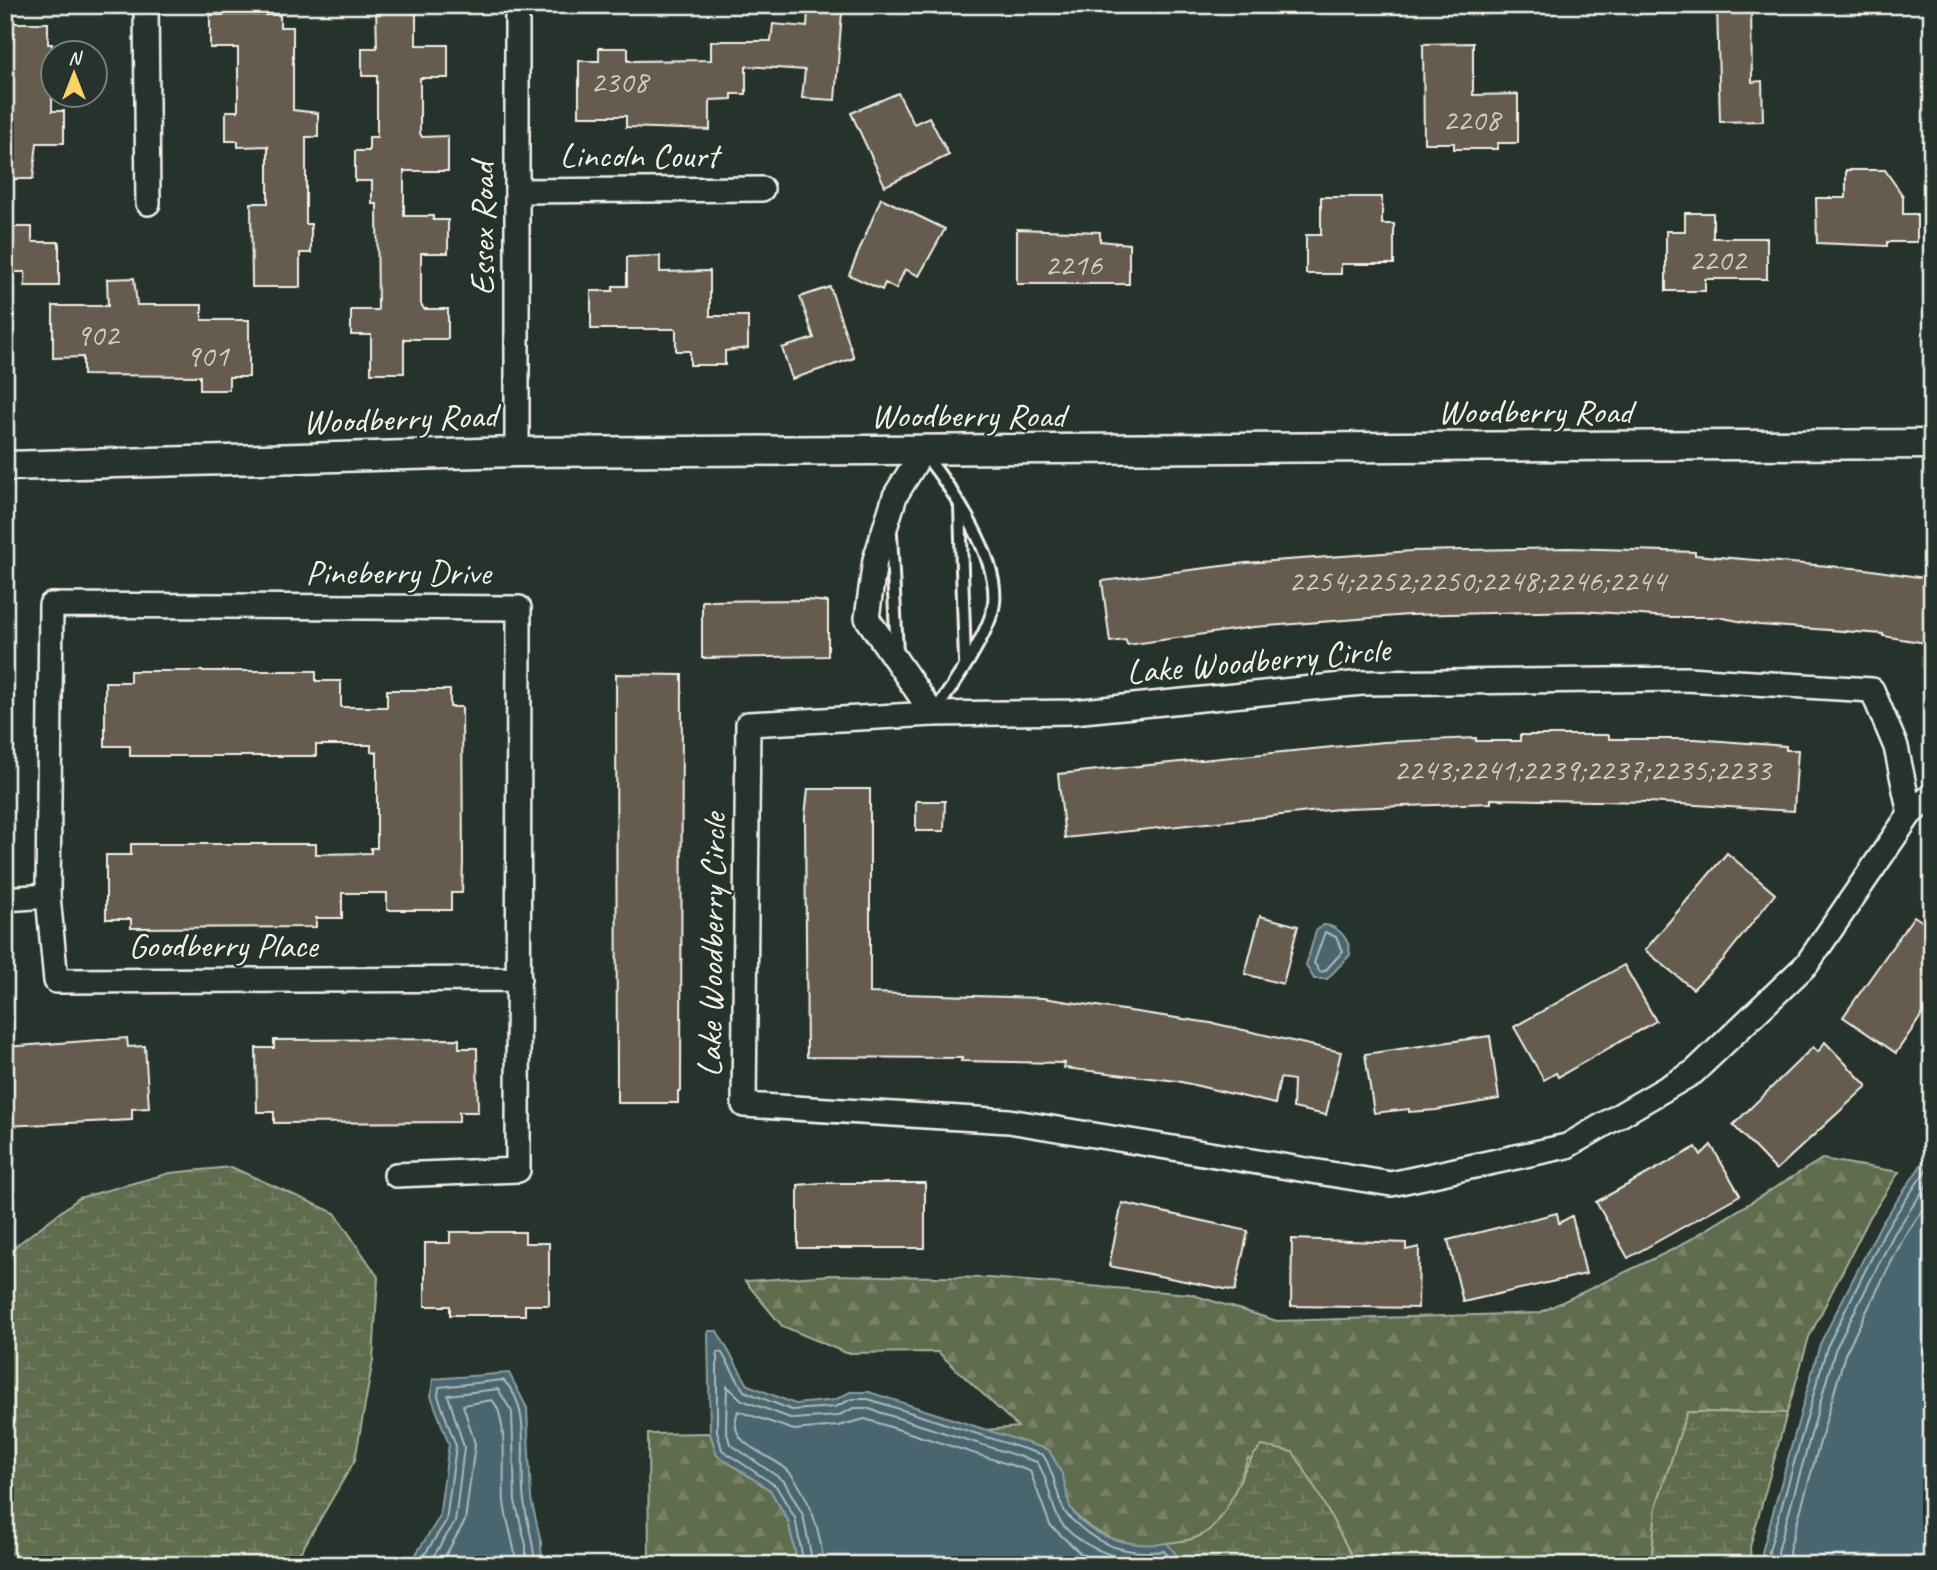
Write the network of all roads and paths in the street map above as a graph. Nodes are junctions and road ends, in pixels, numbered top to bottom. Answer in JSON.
{"nodes":[{"id":1,"x":146,"y":5,"type":"edge"},
{"id":2,"x":517,"y":5,"type":"edge"},
{"id":3,"x":762,"y":189,"type":"dead end"},
{"id":4,"x":517,"y":191,"type":"junction"},
{"id":5,"x":148,"y":203,"type":"dead end"},
{"id":6,"x":1932,"y":444,"type":"edge"},
{"id":7,"x":517,"y":452,"type":"junction"},
{"id":8,"x":922,"y":452,"type":"junction"},
{"id":9,"x":5,"y":466,"type":"edge"},
{"id":10,"x":959,"y":505,"type":"junction"},
{"id":11,"x":965,"y":665,"type":"junction"},
{"id":12,"x":933,"y":714,"type":"junction"},
{"id":13,"x":1932,"y":795,"type":"edge"},
{"id":14,"x":1910,"y":814,"type":"junction"},
{"id":15,"x":48,"y":896,"type":"junction"},
{"id":16,"x":5,"y":899,"type":"edge"},
{"id":17,"x":519,"y":978,"type":"junction"},
{"id":18,"x":396,"y":1175,"type":"dead end"}],
"edges":[{"from":1,"to":5,"type":"street"},
{"from":2,"to":4,"type":"street","name":"Essex Road"},
{"from":3,"to":4,"type":"street","name":"Lincoln Court"},
{"from":4,"to":7,"type":"street","name":"Essex Road"},
{"from":6,"to":8,"type":"street","name":"Woodberry Road"},
{"from":7,"to":8,"type":"street","name":"Woodberry Road"},
{"from":7,"to":9,"type":"street","name":"Woodberry Road"},
{"from":8,"to":10,"type":"lane"},
{"from":8,"to":12,"type":"street"},
{"from":10,"to":11,"type":"lane"},
{"from":10,"to":11,"type":"lane"},
{"from":11,"to":12,"type":"lane"},
{"from":12,"to":14,"type":"street","name":"Lake Woodberry Circle"},
{"from":12,"to":14,"type":"street","name":"Lake Woodberry Circle"},
{"from":13,"to":14,"type":"street","name":"Lake Woodberry Circle"},
{"from":15,"to":16,"type":"street"},
{"from":15,"to":17,"type":"street","name":"Goodberry Place"},
{"from":15,"to":17,"type":"street","name":"Pineberry Drive"},
{"from":17,"to":18,"type":"street","name":"Pineberry Drive"}]}
